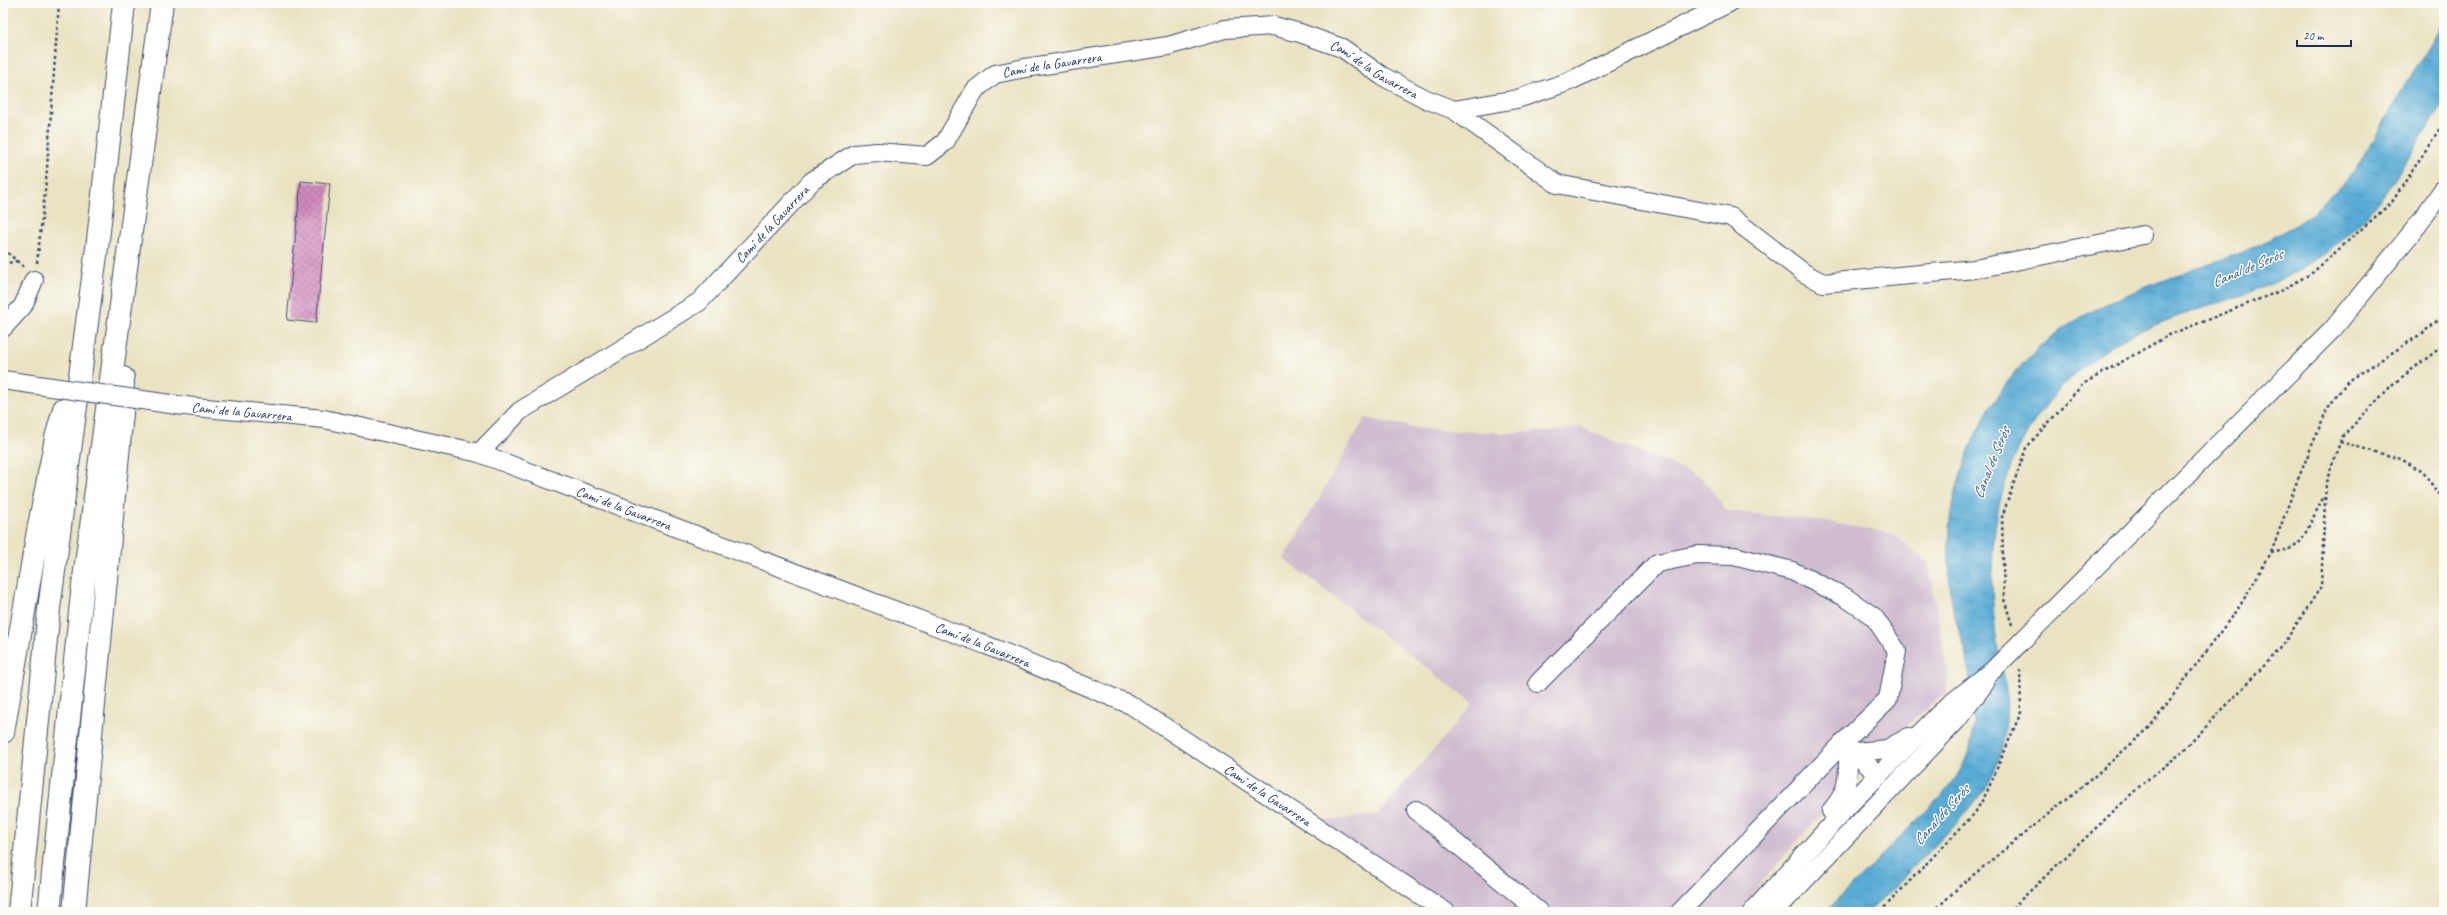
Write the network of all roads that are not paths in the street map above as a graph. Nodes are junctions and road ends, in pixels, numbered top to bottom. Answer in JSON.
{"nodes":[{"id":1,"x":124,"y":3,"type":"edge"},
{"id":2,"x":162,"y":3,"type":"edge"},
{"id":3,"x":1729,"y":3,"type":"edge"},
{"id":4,"x":1454,"y":110,"type":"junction"},
{"id":5,"x":2444,"y":188,"type":"edge"},
{"id":6,"x":2143,"y":235,"type":"dead end"},
{"id":7,"x":129,"y":241,"type":"junction"},
{"id":8,"x":34,"y":280,"type":"road end"},
{"id":9,"x":3,"y":328,"type":"edge"},
{"id":10,"x":84,"y":345,"type":"junction"},
{"id":11,"x":3,"y":380,"type":"edge"},
{"id":12,"x":479,"y":453,"type":"junction"},
{"id":13,"x":1538,"y":683,"type":"dead end"},
{"id":14,"x":1950,"y":715,"type":"junction"},
{"id":15,"x":1924,"y":729,"type":"junction"},
{"id":16,"x":3,"y":732,"type":"edge"},
{"id":17,"x":1846,"y":751,"type":"junction"},
{"id":18,"x":1879,"y":776,"type":"junction"},
{"id":19,"x":1416,"y":810,"type":"dead end"},
{"id":20,"x":1800,"y":873,"type":"junction"},
{"id":21,"x":19,"y":912,"type":"edge"},
{"id":22,"x":49,"y":912,"type":"edge"},
{"id":23,"x":74,"y":912,"type":"edge"},
{"id":24,"x":1446,"y":912,"type":"edge"},
{"id":25,"x":1539,"y":912,"type":"edge"},
{"id":26,"x":1680,"y":912,"type":"edge"},
{"id":27,"x":1752,"y":912,"type":"edge"},
{"id":28,"x":1774,"y":912,"type":"edge"}],
"edges":[{"from":1,"to":10,"type":"highway"},
{"from":2,"to":7,"type":"highway"},
{"from":3,"to":4,"type":"street"},
{"from":4,"to":6,"type":"street","name":"Camí de la Gavarrera"},
{"from":4,"to":12,"type":"street","name":"Camí de la Gavarrera"},
{"from":5,"to":14,"type":"street"},
{"from":7,"to":22,"type":"highway"},
{"from":7,"to":23,"type":"highway"},
{"from":8,"to":9,"type":"street"},
{"from":10,"to":16,"type":"highway"},
{"from":10,"to":21,"type":"highway"},
{"from":11,"to":12,"type":"street","name":"Camí de la Gavarrera","bridge":true},
{"from":12,"to":24,"type":"street","name":"Camí de la Gavarrera"},
{"from":13,"to":17,"type":"street"},
{"from":14,"to":15,"type":"street"},
{"from":14,"to":18,"type":"street"},
{"from":14,"to":20,"type":"street"},
{"from":15,"to":17,"type":"street"},
{"from":15,"to":18,"type":"street"},
{"from":17,"to":18,"type":"street"},
{"from":17,"to":20,"type":"street"},
{"from":17,"to":26,"type":"street"},
{"from":18,"to":20,"type":"street"},
{"from":19,"to":25,"type":"street"},
{"from":20,"to":27,"type":"street"},
{"from":20,"to":28,"type":"street"}]}
